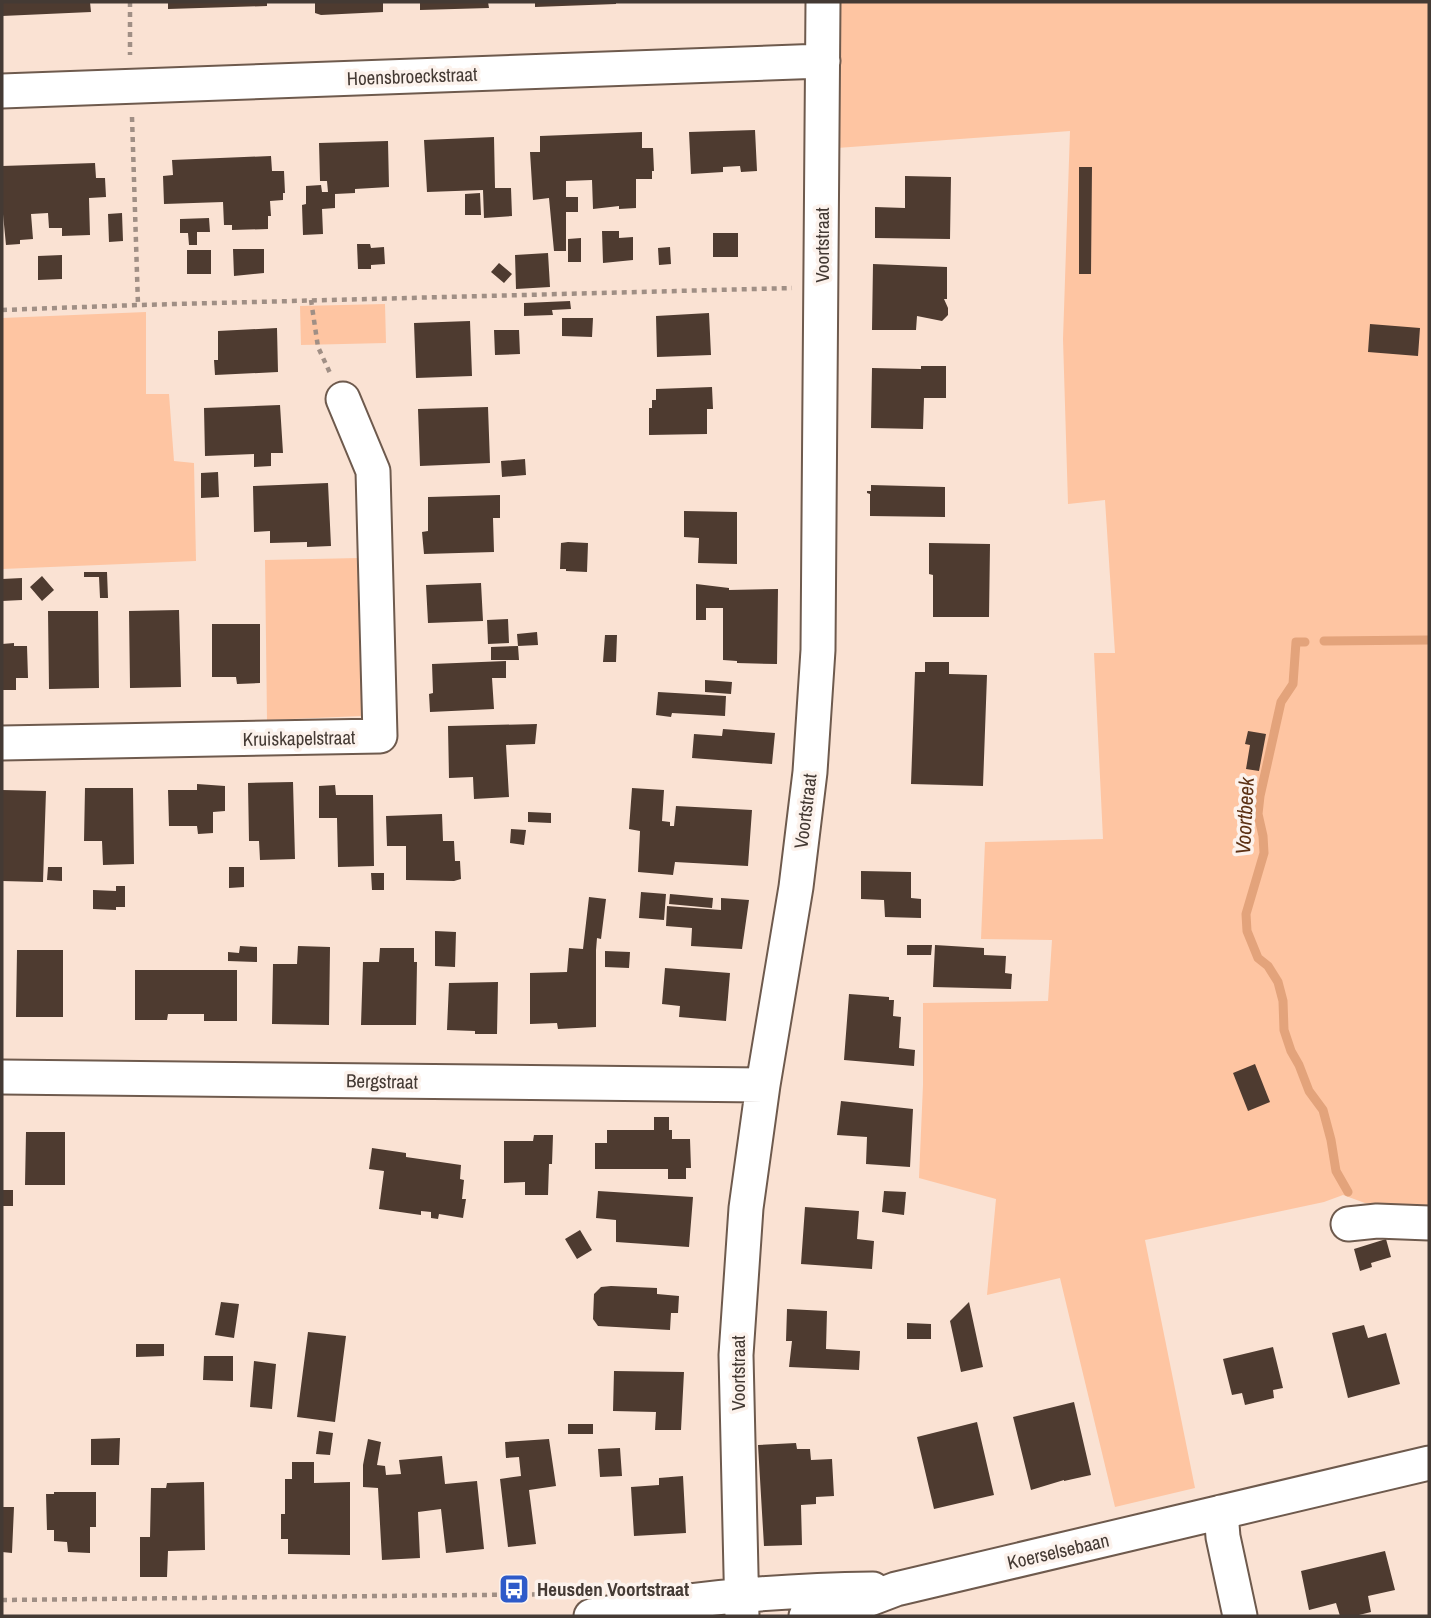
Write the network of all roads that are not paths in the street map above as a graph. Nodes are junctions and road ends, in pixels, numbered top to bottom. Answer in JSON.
{"nodes":[{"id":1,"x":823,"y":2,"type":"edge"},
{"id":2,"x":823,"y":61,"type":"junction"},
{"id":3,"x":2,"y":91,"type":"edge"},
{"id":4,"x":343,"y":399,"type":"road end"},
{"id":5,"x":2,"y":743,"type":"edge"},
{"id":6,"x":2,"y":1077,"type":"edge"},
{"id":7,"x":763,"y":1085,"type":"junction"},
{"id":8,"x":1429,"y":1223,"type":"edge"},
{"id":9,"x":1348,"y":1224,"type":"dead end"},
{"id":10,"x":1429,"y":1463,"type":"edge"},
{"id":11,"x":1220,"y":1512,"type":"junction"},
{"id":12,"x":897,"y":1589,"type":"junction"},
{"id":13,"x":742,"y":1607,"type":"edge"},
{"id":14,"x":584,"y":1611,"type":"edge"},
{"id":15,"x":806,"y":1616,"type":"edge"},
{"id":16,"x":1240,"y":1616,"type":"edge"}],
"edges":[{"from":1,"to":2,"type":"street","name":"Voortstraat"},
{"from":2,"to":3,"type":"street","name":"Hoensbroeckstraat"},
{"from":2,"to":7,"type":"street","name":"Voortstraat"},
{"from":4,"to":5,"type":"street","name":"Kruiskapelstraat"},
{"from":6,"to":7,"type":"street","name":"Bergstraat"},
{"from":7,"to":13,"type":"street","name":"Voortstraat"},
{"from":8,"to":9,"type":"street"},
{"from":10,"to":11,"type":"street","name":"Koerselsebaan"},
{"from":11,"to":12,"type":"street","name":"Koerselsebaan"},
{"from":11,"to":16,"type":"street"},
{"from":12,"to":13,"type":"street","name":"Koerselsebaan"},
{"from":12,"to":15,"type":"street","name":"Koerselsebaan"},
{"from":13,"to":14,"type":"street","name":"Koerselsebaan"}]}
